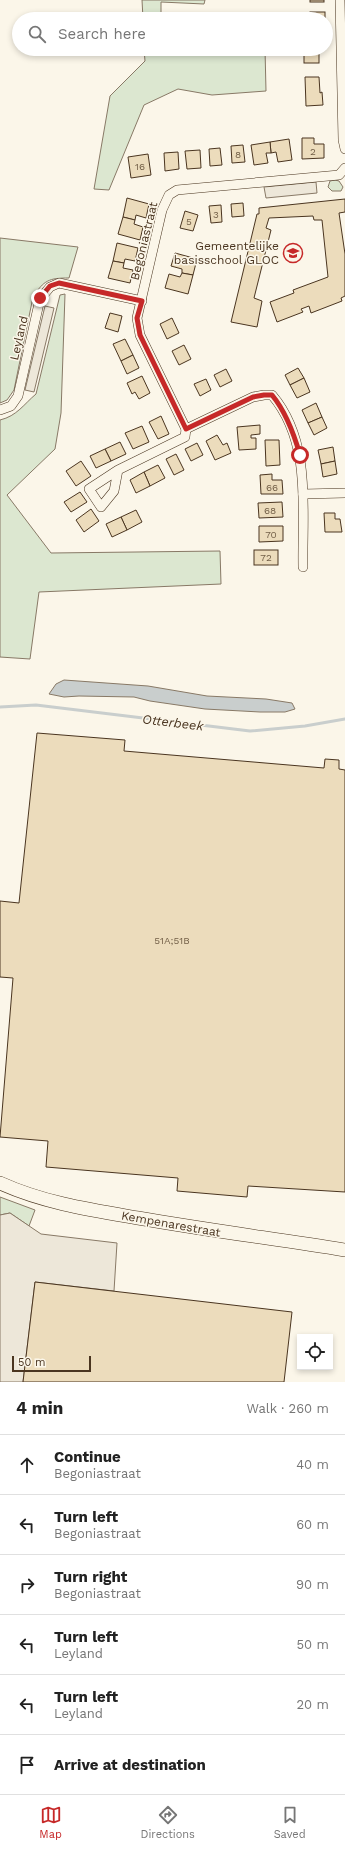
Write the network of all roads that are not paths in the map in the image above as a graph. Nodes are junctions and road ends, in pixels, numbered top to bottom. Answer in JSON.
{"nodes":[{"id":1,"x":340,"y":0,"type":"edge"},
{"id":2,"x":345,"y":149,"type":"edge"},
{"id":3,"x":342,"y":171,"type":"edge"},
{"id":4,"x":142,"y":301,"type":"junction"},
{"id":5,"x":0,"y":410,"type":"edge"},
{"id":6,"x":186,"y":429,"type":"junction"},
{"id":7,"x":118,"y":470,"type":"dead end"},
{"id":8,"x":345,"y":493,"type":"edge"},
{"id":9,"x":303,"y":494,"type":"junction"},
{"id":10,"x":303,"y":568,"type":"dead end"},
{"id":11,"x":0,"y":1183,"type":"edge"},
{"id":12,"x":345,"y":1250,"type":"edge"}],
"edges":[{"from":1,"to":2,"type":"street"},
{"from":3,"to":4,"type":"street","name":"Begoniastraat"},
{"from":4,"to":5,"type":"street","name":"Leyland"},
{"from":4,"to":6,"type":"street","name":"Begoniastraat"},
{"from":6,"to":7,"type":"street"},
{"from":6,"to":9,"type":"street"},
{"from":8,"to":9,"type":"street"},
{"from":9,"to":10,"type":"street"},
{"from":11,"to":12,"type":"street","name":"Kempenarestraat"}]}
